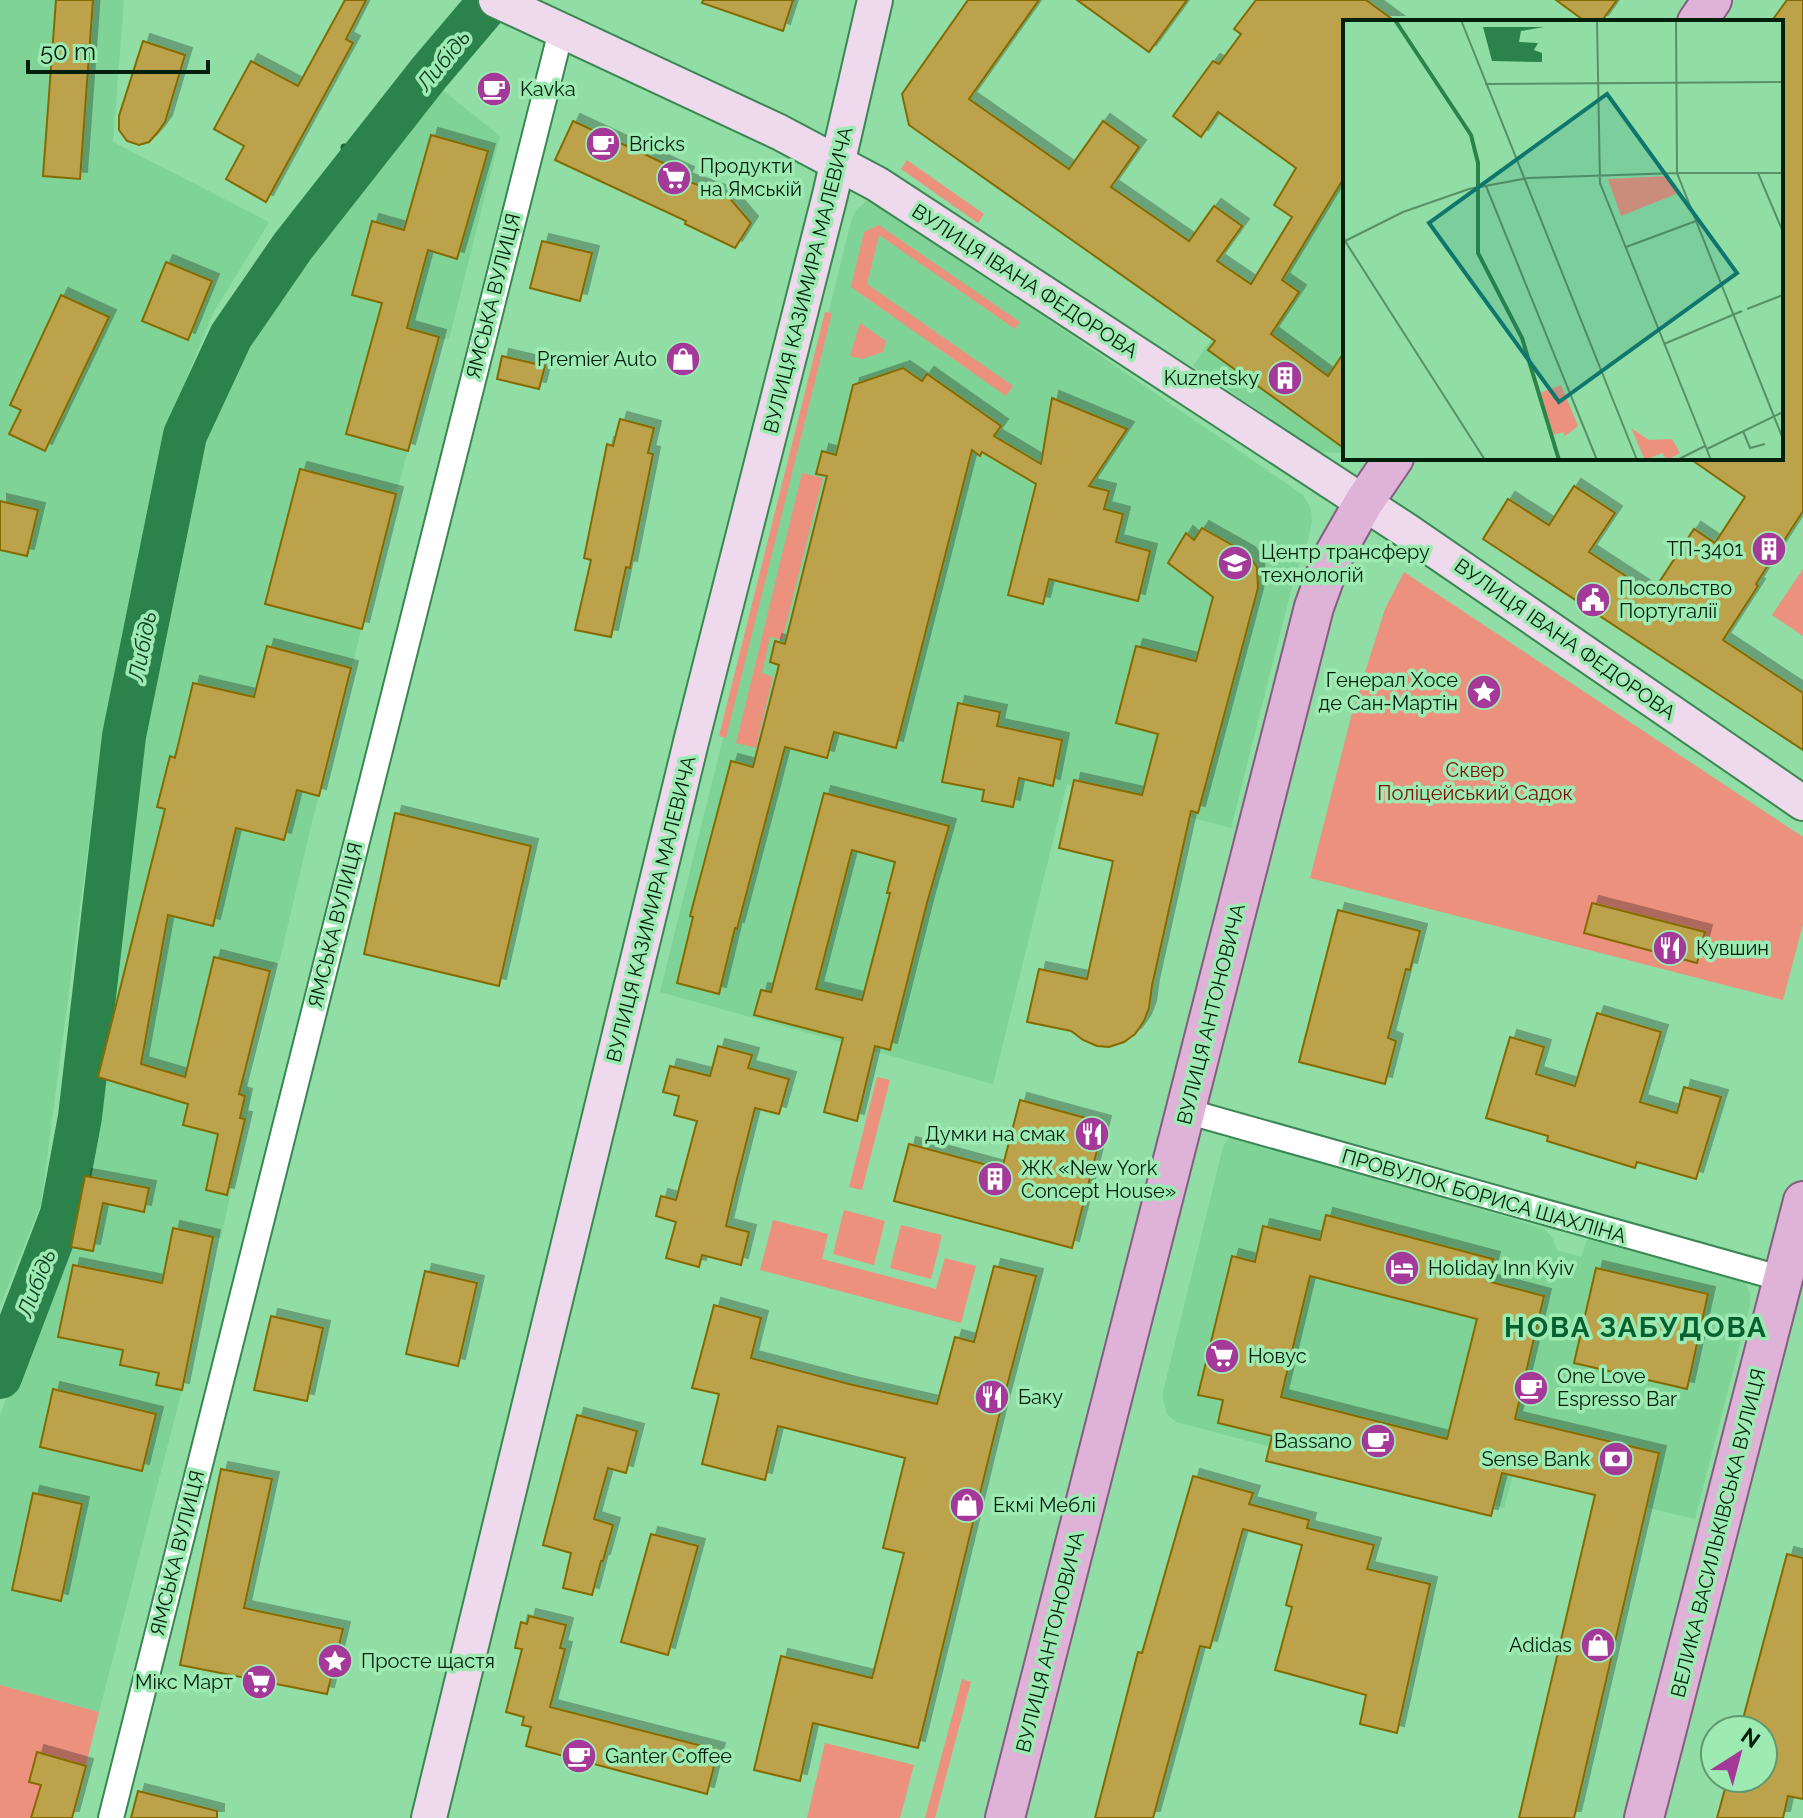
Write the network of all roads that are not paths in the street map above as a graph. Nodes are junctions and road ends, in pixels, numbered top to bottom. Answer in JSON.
{"nodes":[{"id":1,"x":496,"y":0,"type":"edge"},
{"id":2,"x":875,"y":0,"type":"edge"},
{"id":3,"x":1712,"y":0,"type":"edge"},
{"id":4,"x":1698,"y":20,"type":"edge"},
{"id":5,"x":547,"y":25,"type":"junction"},
{"id":6,"x":838,"y":161,"type":"junction"},
{"id":7,"x":1393,"y":460,"type":"edge"},
{"id":8,"x":1364,"y":502,"type":"junction"},
{"id":9,"x":1803,"y":803,"type":"edge"},
{"id":10,"x":1186,"y":1111,"type":"junction"},
{"id":11,"x":1803,"y":1201,"type":"edge"},
{"id":12,"x":1783,"y":1279,"type":"junction"},
{"id":13,"x":111,"y":1818,"type":"edge"},
{"id":14,"x":429,"y":1818,"type":"edge"},
{"id":15,"x":1005,"y":1818,"type":"edge"},
{"id":16,"x":1644,"y":1818,"type":"edge"}],
"edges":[{"from":1,"to":5,"type":"main road","name":"ВУЛИЦЯ ІВАНА ФЕДОРОВА"},
{"from":2,"to":6,"type":"main road","name":"ВУЛИЦЯ КАЗИМИРА МАЛЕВИЧА"},
{"from":3,"to":4,"type":"main road"},
{"from":5,"to":6,"type":"main road","name":"ВУЛИЦЯ ІВАНА ФЕДОРОВА"},
{"from":5,"to":13,"type":"street","name":"ЯМСЬКА ВУЛИЦЯ"},
{"from":6,"to":8,"type":"main road","name":"ВУЛИЦЯ ІВАНА ФЕДОРОВА"},
{"from":6,"to":14,"type":"main road","name":"ВУЛИЦЯ КАЗИМИРА МАЛЕВИЧА"},
{"from":7,"to":8,"type":"main road","name":"ВУЛИЦЯ АНТОНОВИЧА"},
{"from":8,"to":9,"type":"main road","name":"ВУЛИЦЯ ІВАНА ФЕДОРОВА"},
{"from":8,"to":10,"type":"main road","name":"ВУЛИЦЯ АНТОНОВИЧА"},
{"from":10,"to":12,"type":"street","name":"ПРОВУЛОК БОРИСА ШАХЛІНА"},
{"from":10,"to":15,"type":"main road","name":"ВУЛИЦЯ АНТОНОВИЧА"},
{"from":11,"to":12,"type":"main road","name":"ВЕЛИКА ВАСИЛЬКІВСЬКА ВУЛИЦЯ"},
{"from":12,"to":16,"type":"main road","name":"ВЕЛИКА ВАСИЛЬКІВСЬКА ВУЛИЦЯ"}]}
